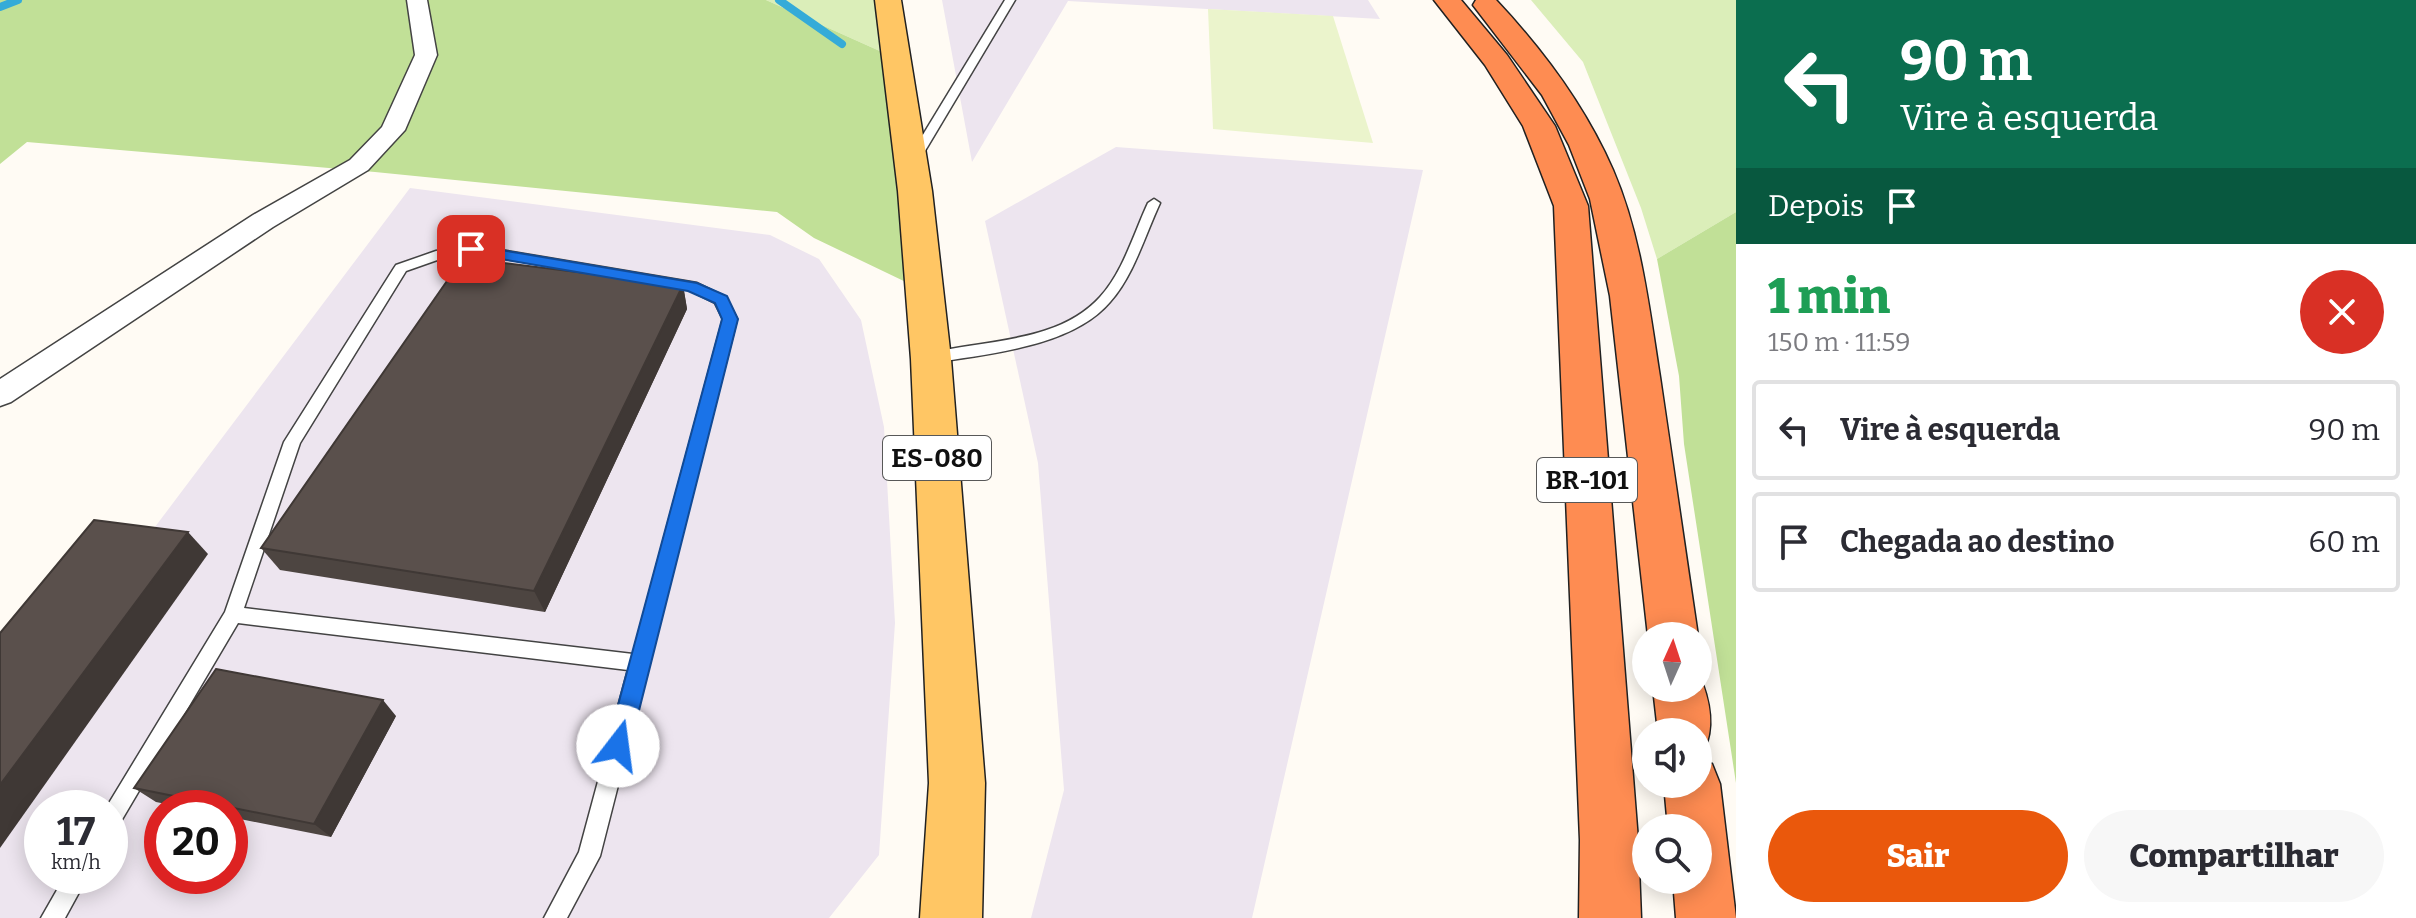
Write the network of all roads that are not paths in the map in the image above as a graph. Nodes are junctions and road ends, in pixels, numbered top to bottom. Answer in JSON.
{"nodes":[{"id":1,"x":417,"y":0,"type":"edge"},
{"id":2,"x":888,"y":0,"type":"edge"},
{"id":3,"x":1010,"y":0,"type":"edge"},
{"id":4,"x":1447,"y":0,"type":"edge"},
{"id":5,"x":1482,"y":0,"type":"edge"},
{"id":6,"x":912,"y":163,"type":"junction"},
{"id":7,"x":1154,"y":203,"type":"dead end"},
{"id":8,"x":931,"y":359,"type":"junction"},
{"id":9,"x":0,"y":394,"type":"edge"},
{"id":10,"x":233,"y":615,"type":"junction"},
{"id":11,"x":1671,"y":622,"type":"edge"},
{"id":12,"x":640,"y":663,"type":"junction"},
{"id":13,"x":128,"y":791,"type":"edge"},
{"id":14,"x":66,"y":894,"type":"edge"},
{"id":15,"x":1705,"y":894,"type":"edge"},
{"id":16,"x":52,"y":918,"type":"edge"},
{"id":17,"x":555,"y":918,"type":"edge"},
{"id":18,"x":951,"y":918,"type":"edge"},
{"id":19,"x":1610,"y":918,"type":"edge"},
{"id":20,"x":1707,"y":918,"type":"edge"}],
"edges":[{"from":1,"to":9,"type":"street"},
{"from":2,"to":6,"type":"main road","number":"ES-080"},
{"from":3,"to":6,"type":"lane"},
{"from":4,"to":19,"type":"highway","number":"BR-101"},
{"from":5,"to":11,"type":"highway","number":"BR-101"},
{"from":6,"to":8,"type":"main road","number":"ES-080"},
{"from":7,"to":8,"type":"lane"},
{"from":8,"to":18,"type":"main road","number":"ES-080"},
{"from":10,"to":12,"type":"lane"},
{"from":10,"to":12,"type":"lane"},
{"from":10,"to":13,"type":"lane"},
{"from":12,"to":17,"type":"lane"},
{"from":14,"to":16,"type":"lane"},
{"from":15,"to":20,"type":"highway"}]}
